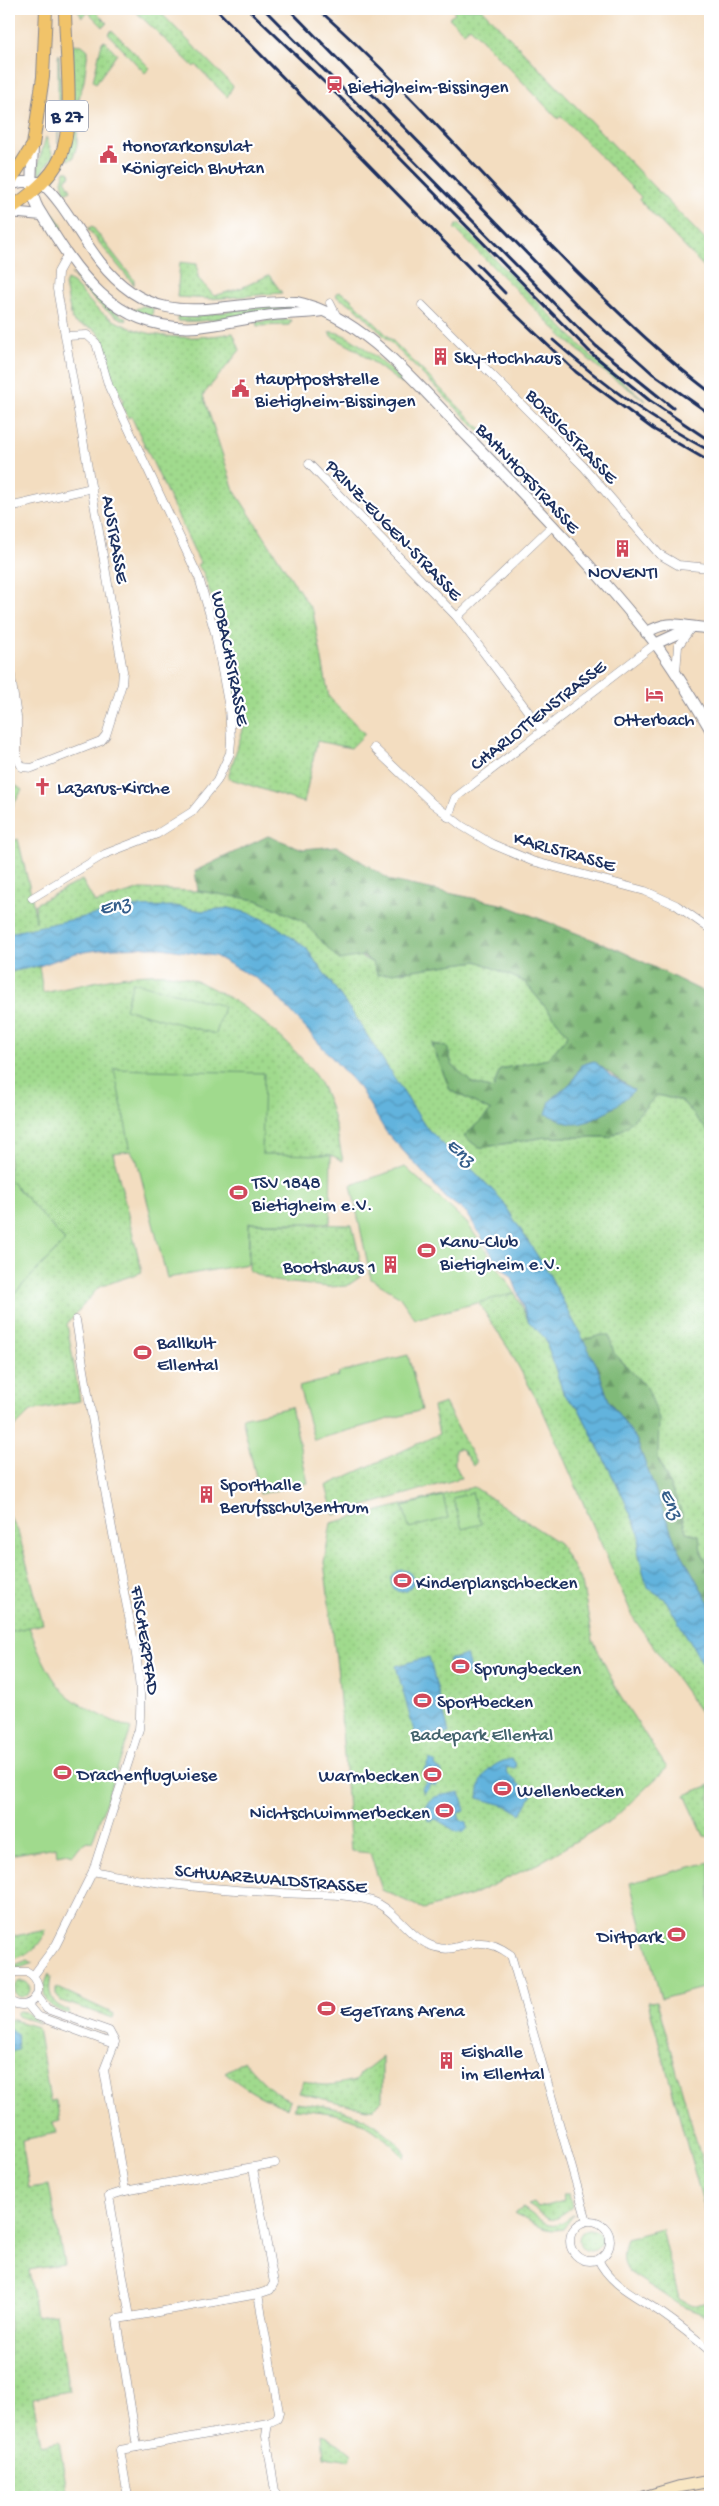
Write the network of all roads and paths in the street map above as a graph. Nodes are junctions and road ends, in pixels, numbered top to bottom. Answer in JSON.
{"nodes":[{"id":1,"x":46,"y":9,"type":"edge"},
{"id":2,"x":65,"y":9,"type":"edge"},
{"id":3,"x":33,"y":144,"type":"junction"},
{"id":4,"x":9,"y":184,"type":"edge"},
{"id":5,"x":34,"y":185,"type":"junction"},
{"id":6,"x":9,"y":211,"type":"edge"},
{"id":7,"x":42,"y":215,"type":"junction"},
{"id":8,"x":68,"y":254,"type":"junction"},
{"id":9,"x":330,"y":304,"type":"dead end"},
{"id":10,"x":422,"y":304,"type":"dead end"},
{"id":11,"x":322,"y":312,"type":"junction"},
{"id":12,"x":340,"y":320,"type":"junction"},
{"id":13,"x":66,"y":336,"type":"junction"},
{"id":14,"x":309,"y":464,"type":"dead end"},
{"id":15,"x":92,"y":488,"type":"junction"},
{"id":16,"x":9,"y":507,"type":"edge"},
{"id":17,"x":553,"y":525,"type":"junction"},
{"id":18,"x":710,"y":568,"type":"edge"},
{"id":19,"x":457,"y":617,"type":"junction"},
{"id":20,"x":692,"y":627,"type":"junction"},
{"id":21,"x":710,"y":628,"type":"edge"},
{"id":22,"x":646,"y":633,"type":"junction"},
{"id":23,"x":655,"y":644,"type":"junction"},
{"id":24,"x":9,"y":663,"type":"edge"},
{"id":25,"x":676,"y":674,"type":"junction"},
{"id":26,"x":710,"y":729,"type":"edge"},
{"id":27,"x":542,"y":730,"type":"junction"},
{"id":28,"x":374,"y":748,"type":"dead end"},
{"id":29,"x":448,"y":817,"type":"junction"},
{"id":30,"x":32,"y":898,"type":"dead end"},
{"id":31,"x":710,"y":929,"type":"edge"},
{"id":32,"x":76,"y":1320,"type":"dead end"},
{"id":33,"x":92,"y":1871,"type":"junction"},
{"id":34,"x":33,"y":1976,"type":"junction"},
{"id":35,"x":9,"y":1977,"type":"edge"},
{"id":36,"x":37,"y":1996,"type":"junction"},
{"id":37,"x":9,"y":2000,"type":"edge"},
{"id":38,"x":28,"y":2004,"type":"junction"},
{"id":39,"x":114,"y":2044,"type":"junction"},
{"id":40,"x":275,"y":2163,"type":"dead end"},
{"id":41,"x":253,"y":2168,"type":"junction"},
{"id":42,"x":125,"y":2191,"type":"junction"},
{"id":43,"x":586,"y":2221,"type":"junction"},
{"id":44,"x":598,"y":2259,"type":"junction"},
{"id":45,"x":258,"y":2294,"type":"junction"},
{"id":46,"x":130,"y":2317,"type":"junction"},
{"id":47,"x":710,"y":2351,"type":"edge"},
{"id":48,"x":268,"y":2423,"type":"junction"},
{"id":49,"x":137,"y":2447,"type":"junction"},
{"id":50,"x":710,"y":2481,"type":"edge"},
{"id":51,"x":128,"y":2497,"type":"edge"},
{"id":52,"x":276,"y":2497,"type":"edge"},
{"id":53,"x":644,"y":2497,"type":"edge"}],
"edges":[{"from":1,"to":3,"type":"main road","number":"B 27"},
{"from":2,"to":5,"type":"main road","number":"B 27"},
{"from":3,"to":4,"type":"main road","number":"B 27"},
{"from":3,"to":5,"type":"street"},
{"from":4,"to":5,"type":"street"},
{"from":5,"to":6,"type":"main road","number":"B 27"},
{"from":5,"to":7,"type":"street","name":"BAHNHOFSTRASSE"},
{"from":5,"to":11,"type":"street","name":"BAHNHOFSTRASSE"},
{"from":6,"to":7,"type":"street"},
{"from":7,"to":8,"type":"street","name":"BAHNHOFSTRASSE"},
{"from":8,"to":11,"type":"street","name":"BAHNHOFSTRASSE"},
{"from":8,"to":13,"type":"street","name":"AUSTRASSE"},
{"from":9,"to":12,"type":"street","name":"BAHNHOFSTRASSE"},
{"from":10,"to":18,"type":"street","name":"BORSIGSTRASSE"},
{"from":11,"to":12,"type":"street","name":"BAHNHOFSTRASSE"},
{"from":12,"to":17,"type":"street","name":"BAHNHOFSTRASSE"},
{"from":13,"to":15,"type":"street","name":"AUSTRASSE"},
{"from":13,"to":30,"type":"street","name":"WOBACHSTRASSE"},
{"from":14,"to":19,"type":"street","name":"PRINZ-EUGEN-STRASSE"},
{"from":15,"to":16,"type":"street"},
{"from":15,"to":24,"type":"street","name":"AUSTRASSE"},
{"from":17,"to":19,"type":"street","name":"PRINZ-EUGEN-STRASSE"},
{"from":17,"to":22,"type":"street","name":"BAHNHOFSTRASSE"},
{"from":19,"to":27,"type":"street","name":"PRINZ-EUGEN-STRASSE"},
{"from":20,"to":21,"type":"street"},
{"from":20,"to":22,"type":"street"},
{"from":20,"to":23,"type":"street"},
{"from":20,"to":25,"type":"street"},
{"from":22,"to":23,"type":"street","name":"BAHNHOFSTRASSE"},
{"from":23,"to":25,"type":"street","name":"BAHNHOFSTRASSE"},
{"from":23,"to":27,"type":"street","name":"CHARLOTTENSTRASSE"},
{"from":25,"to":26,"type":"street","name":"BAHNHOFSTRASSE"},
{"from":27,"to":29,"type":"street","name":"CHARLOTTENSTRASSE"},
{"from":28,"to":29,"type":"street","name":"KARLSTRASSE"},
{"from":29,"to":31,"type":"street","name":"KARLSTRASSE"},
{"from":32,"to":33,"type":"street","name":"FISCHERPFAD"},
{"from":33,"to":34,"type":"street","name":"FISCHERPFAD"},
{"from":33,"to":43,"type":"street","name":"SCHWARZWALDSTRASSE"},
{"from":34,"to":35,"type":"street"},
{"from":34,"to":36,"type":"street"},
{"from":36,"to":38,"type":"street"},
{"from":36,"to":39,"type":"street"},
{"from":37,"to":38,"type":"street"},
{"from":38,"to":39,"type":"street"},
{"from":39,"to":42,"type":"street"},
{"from":40,"to":41,"type":"street"},
{"from":41,"to":42,"type":"street"},
{"from":41,"to":45,"type":"street"},
{"from":42,"to":46,"type":"street"},
{"from":43,"to":44,"type":"street"},
{"from":43,"to":44,"type":"street"},
{"from":44,"to":47,"type":"street"},
{"from":45,"to":46,"type":"street"},
{"from":45,"to":48,"type":"street"},
{"from":46,"to":49,"type":"street"},
{"from":48,"to":49,"type":"street"},
{"from":48,"to":52,"type":"street"},
{"from":49,"to":51,"type":"street"},
{"from":50,"to":53,"type":"main road"}]}
